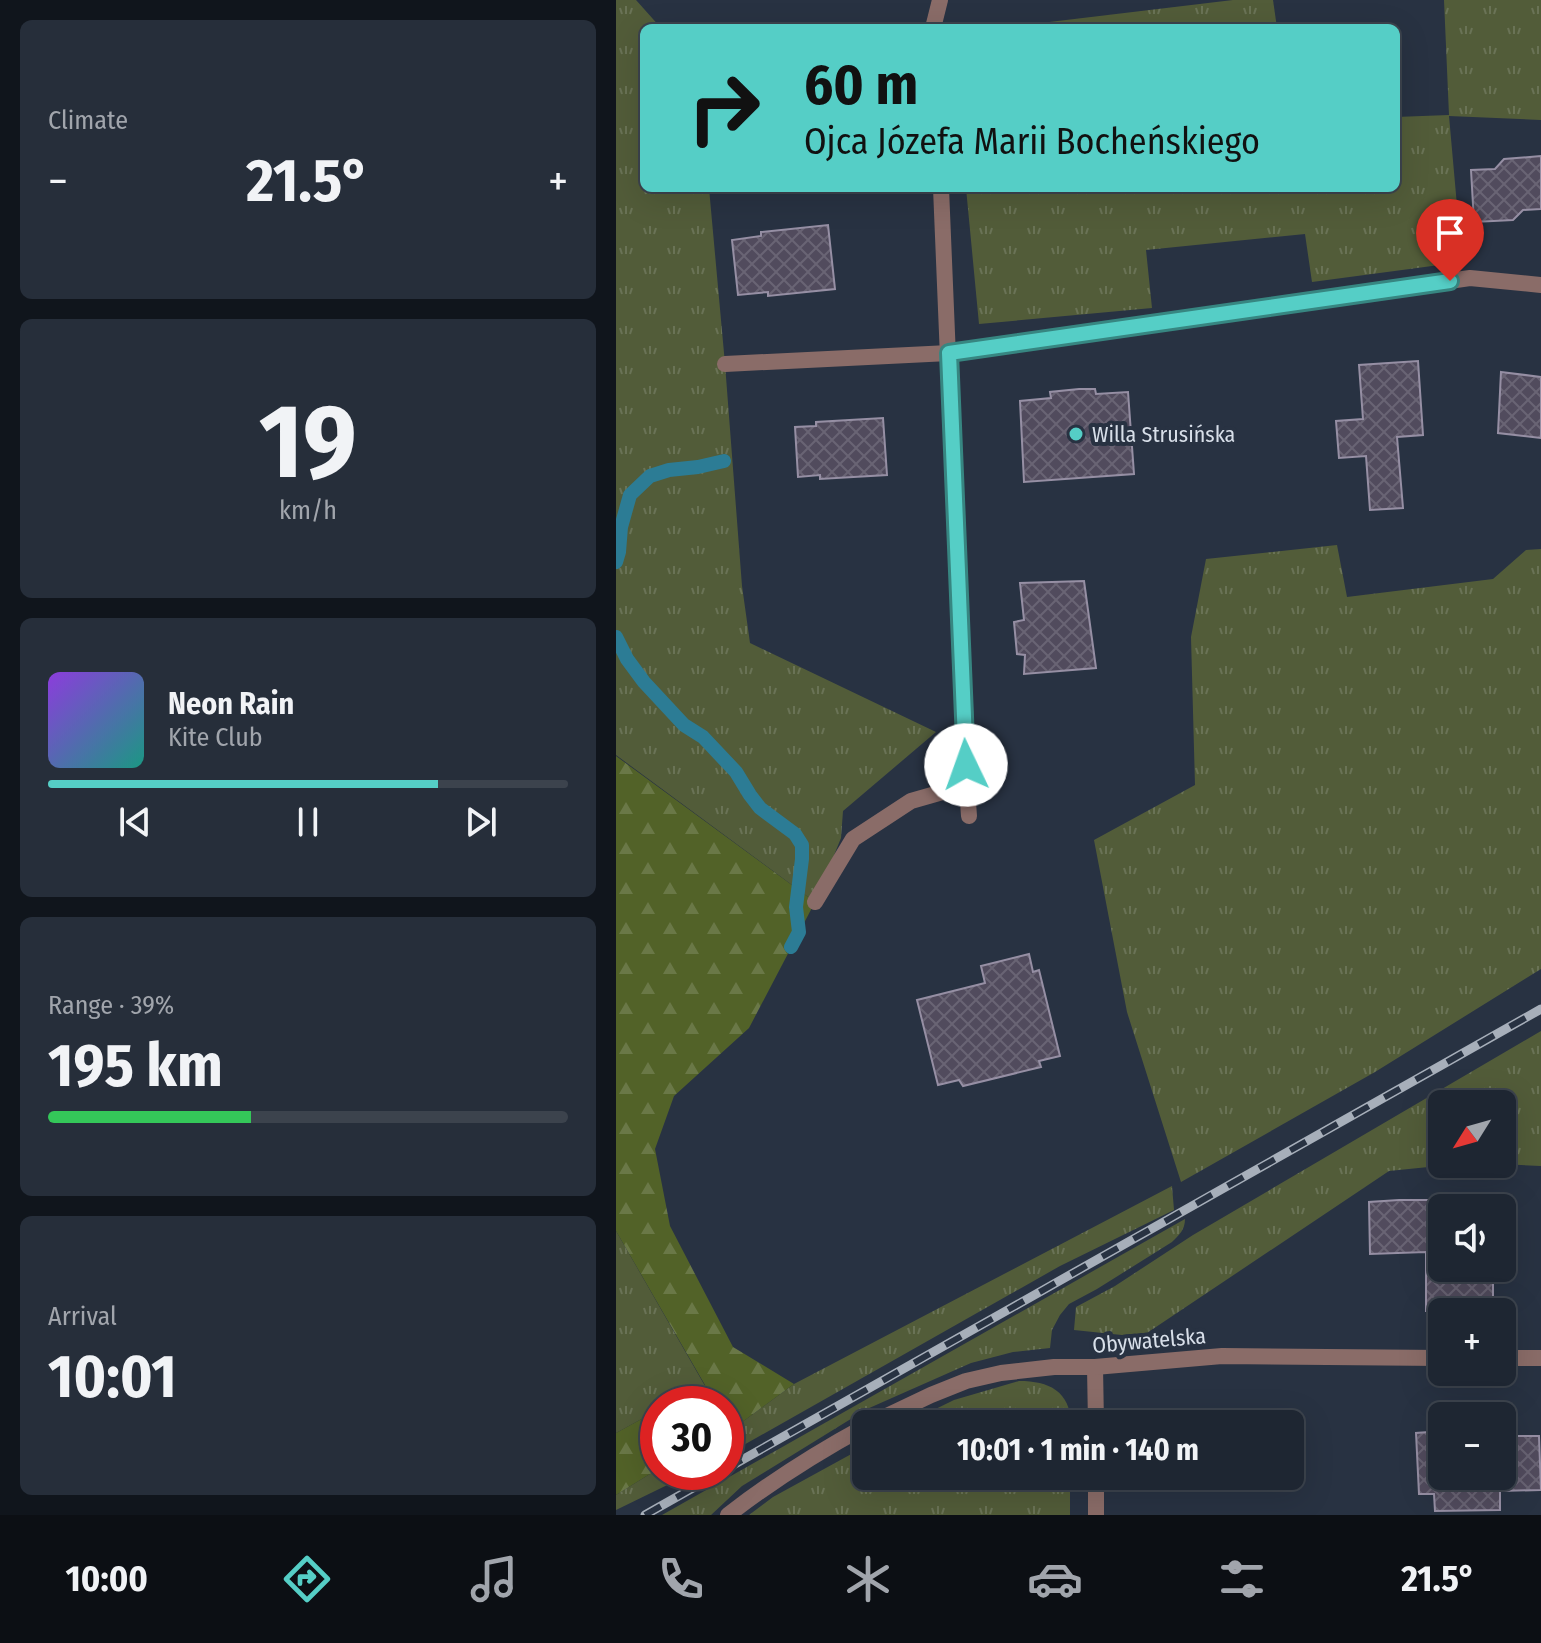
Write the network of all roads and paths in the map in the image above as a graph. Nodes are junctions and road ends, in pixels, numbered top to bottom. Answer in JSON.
{"nodes":[{"id":1,"x":940,"y":0,"type":"edge"},
{"id":2,"x":954,"y":0,"type":"edge"},
{"id":3,"x":934,"y":24,"type":"edge"},
{"id":4,"x":941,"y":192,"type":"edge"},
{"id":5,"x":1541,"y":285,"type":"edge"},
{"id":6,"x":949,"y":353,"type":"junction"},
{"id":7,"x":725,"y":364,"type":"dead end"},
{"id":8,"x":967,"y":785,"type":"junction"},
{"id":9,"x":969,"y":816,"type":"dead end"},
{"id":10,"x":815,"y":902,"type":"dead end"},
{"id":11,"x":1428,"y":1358,"type":"edge"},
{"id":12,"x":1516,"y":1358,"type":"edge"},
{"id":13,"x":1541,"y":1358,"type":"edge"},
{"id":14,"x":1095,"y":1367,"type":"junction"},
{"id":15,"x":900,"y":1410,"type":"edge"},
{"id":16,"x":1096,"y":1410,"type":"edge"},
{"id":17,"x":852,"y":1434,"type":"edge"},
{"id":18,"x":1096,"y":1490,"type":"edge"},
{"id":19,"x":728,"y":1515,"type":"edge"},
{"id":20,"x":1096,"y":1515,"type":"edge"}],
"edges":[{"from":1,"to":2,"type":"street"},
{"from":1,"to":3,"type":"street"},
{"from":4,"to":6,"type":"street"},
{"from":5,"to":6,"type":"street"},
{"from":6,"to":7,"type":"street"},
{"from":6,"to":8,"type":"street"},
{"from":8,"to":9,"type":"street"},
{"from":8,"to":10,"type":"street"},
{"from":11,"to":14,"type":"street","name":"Obywatelska"},
{"from":12,"to":13,"type":"street"},
{"from":14,"to":15,"type":"street","name":"Obywatelska"},
{"from":14,"to":16,"type":"street"},
{"from":17,"to":19,"type":"street","name":"Obywatelska"},
{"from":18,"to":20,"type":"street"}]}
